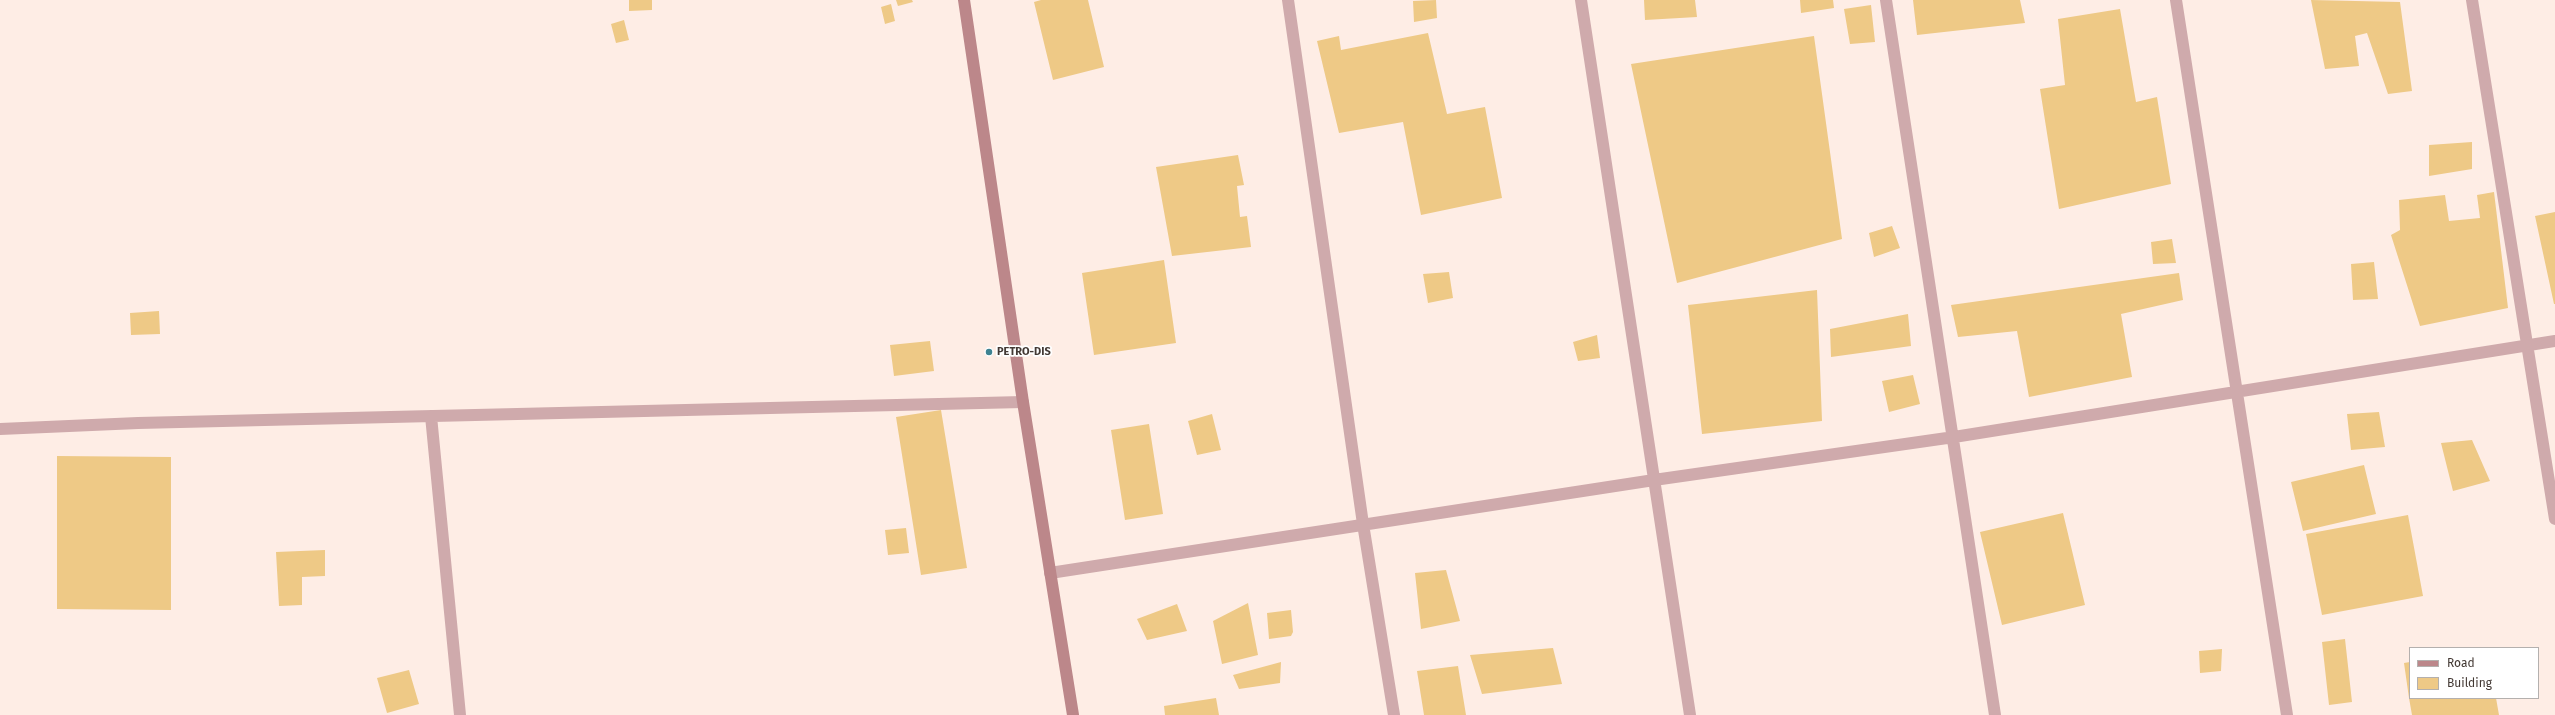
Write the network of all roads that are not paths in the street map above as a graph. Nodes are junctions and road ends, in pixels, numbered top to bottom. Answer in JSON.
{"nodes":[{"id":1,"x":964,"y":0,"type":"edge"},
{"id":2,"x":1288,"y":0,"type":"edge"},
{"id":3,"x":1581,"y":0,"type":"edge"},
{"id":4,"x":1886,"y":0,"type":"edge"},
{"id":5,"x":2176,"y":0,"type":"edge"},
{"id":6,"x":2472,"y":0,"type":"edge"},
{"id":7,"x":2555,"y":341,"type":"edge"},
{"id":8,"x":2528,"y":345,"type":"junction"},
{"id":9,"x":2237,"y":391,"type":"junction"},
{"id":10,"x":1023,"y":402,"type":"junction"},
{"id":11,"x":431,"y":416,"type":"junction"},
{"id":12,"x":0,"y":429,"type":"edge"},
{"id":13,"x":1954,"y":437,"type":"junction"},
{"id":14,"x":1654,"y":480,"type":"junction"},
{"id":15,"x":2555,"y":519,"type":"edge"},
{"id":16,"x":1363,"y":524,"type":"junction"},
{"id":17,"x":1050,"y":573,"type":"junction"},
{"id":18,"x":460,"y":715,"type":"edge"},
{"id":19,"x":1072,"y":715,"type":"edge"},
{"id":20,"x":1394,"y":715,"type":"edge"},
{"id":21,"x":1690,"y":715,"type":"edge"},
{"id":22,"x":1995,"y":715,"type":"edge"},
{"id":23,"x":2287,"y":715,"type":"edge"}],
"edges":[{"from":1,"to":10,"type":"street"},
{"from":2,"to":16,"type":"street"},
{"from":3,"to":14,"type":"street"},
{"from":4,"to":13,"type":"street"},
{"from":5,"to":9,"type":"street"},
{"from":6,"to":8,"type":"street"},
{"from":7,"to":8,"type":"street"},
{"from":8,"to":9,"type":"street"},
{"from":8,"to":15,"type":"street"},
{"from":9,"to":13,"type":"street"},
{"from":9,"to":23,"type":"street"},
{"from":10,"to":11,"type":"street"},
{"from":10,"to":17,"type":"street"},
{"from":11,"to":12,"type":"street"},
{"from":11,"to":18,"type":"street"},
{"from":13,"to":14,"type":"street"},
{"from":13,"to":22,"type":"street"},
{"from":14,"to":16,"type":"street"},
{"from":14,"to":21,"type":"street"},
{"from":16,"to":17,"type":"street"},
{"from":16,"to":20,"type":"street"},
{"from":17,"to":19,"type":"street"}]}
